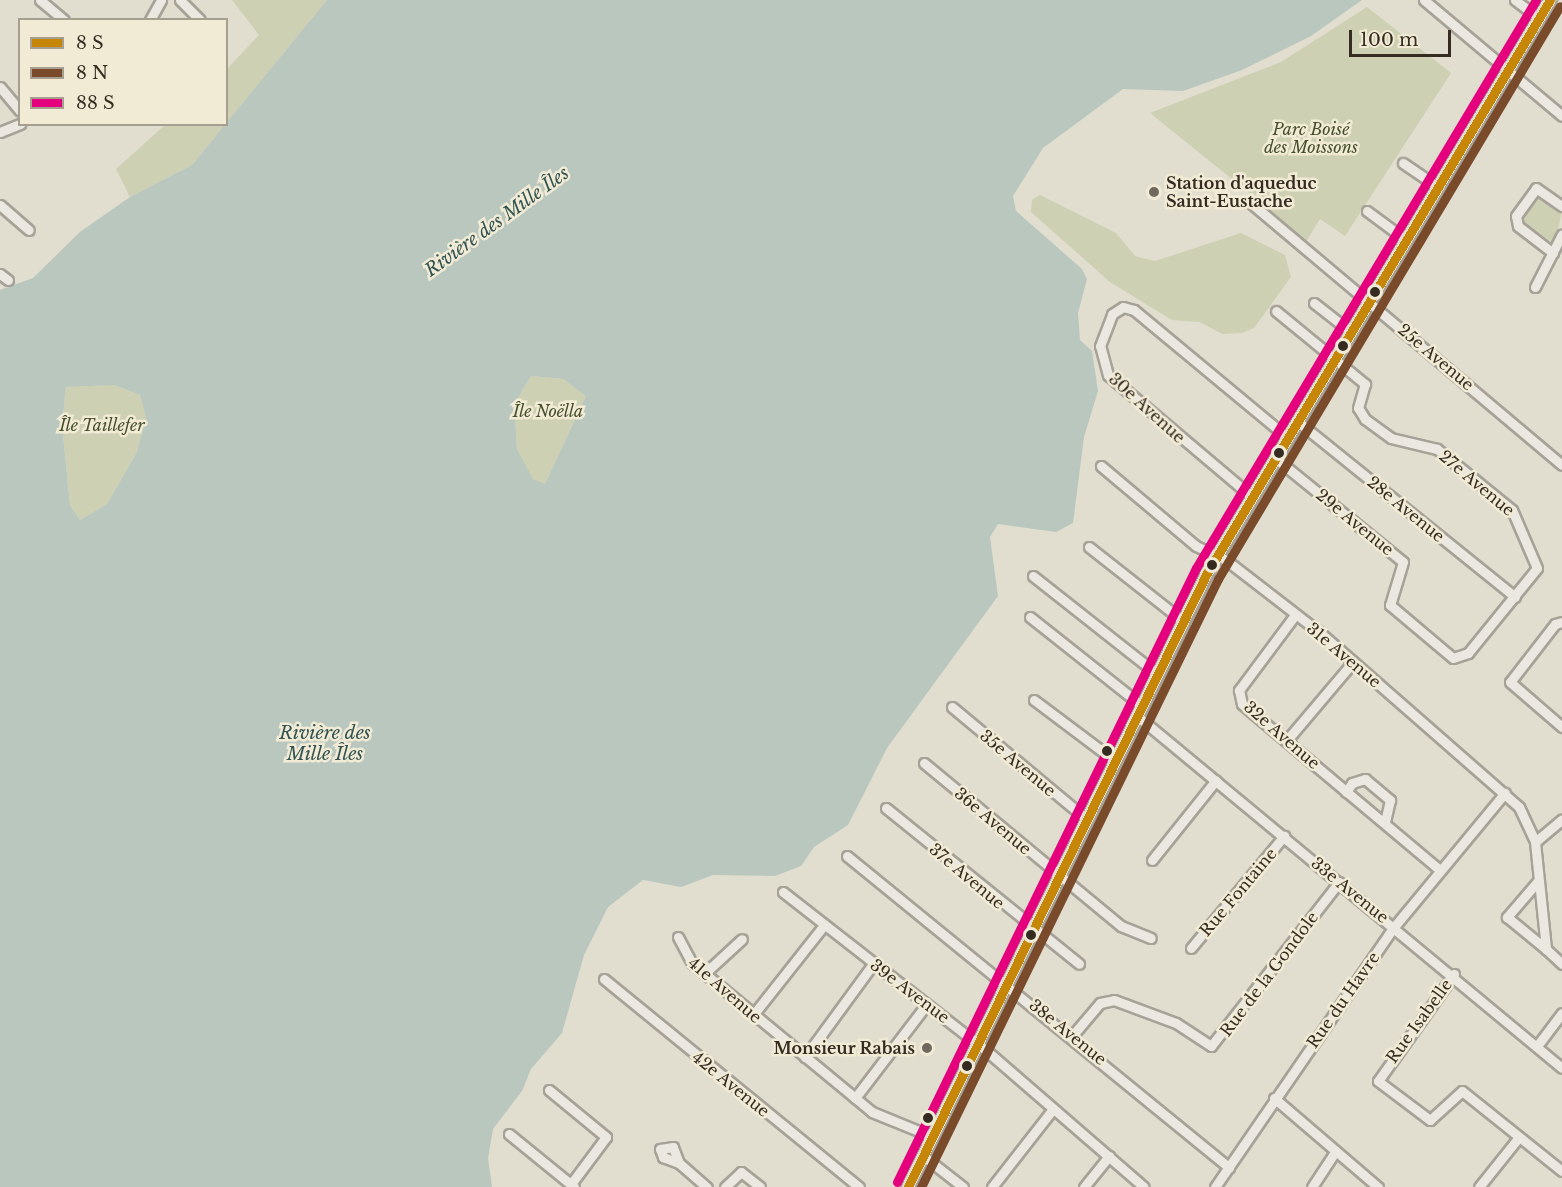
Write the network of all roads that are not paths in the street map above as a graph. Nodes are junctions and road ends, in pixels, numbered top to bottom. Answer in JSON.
{"nodes":[{"id":1,"x":40,"y":0,"type":"edge"},
{"id":2,"x":161,"y":0,"type":"edge"},
{"id":3,"x":180,"y":0,"type":"edge"},
{"id":4,"x":1424,"y":0,"type":"edge"},
{"id":5,"x":1515,"y":0,"type":"edge"},
{"id":6,"x":1550,"y":0,"type":"edge"},
{"id":7,"x":61,"y":18,"type":"edge"},
{"id":8,"x":151,"y":18,"type":"edge"},
{"id":9,"x":198,"y":18,"type":"edge"},
{"id":10,"x":1539,"y":18,"type":"junction"},
{"id":11,"x":1508,"y":71,"type":"junction"},
{"id":12,"x":0,"y":87,"type":"edge"},
{"id":13,"x":18,"y":109,"type":"edge"},
{"id":14,"x":1562,"y":116,"type":"edge"},
{"id":15,"x":18,"y":125,"type":"edge"},
{"id":16,"x":0,"y":132,"type":"edge"},
{"id":17,"x":1403,"y":163,"type":"dead end"},
{"id":18,"x":1438,"y":187,"type":"junction"},
{"id":19,"x":1252,"y":204,"type":"dead end"},
{"id":20,"x":0,"y":205,"type":"edge"},
{"id":21,"x":1562,"y":206,"type":"edge"},
{"id":22,"x":1367,"y":211,"type":"dead end"},
{"id":23,"x":29,"y":230,"type":"dead end"},
{"id":24,"x":1562,"y":234,"type":"edge"},
{"id":25,"x":1406,"y":240,"type":"junction"},
{"id":26,"x":1553,"y":253,"type":"junction"},
{"id":27,"x":1535,"y":287,"type":"dead end"},
{"id":28,"x":1370,"y":302,"type":"junction"},
{"id":29,"x":1314,"y":303,"type":"dead end"},
{"id":30,"x":1276,"y":311,"type":"dead end"},
{"id":31,"x":1351,"y":332,"type":"junction"},
{"id":32,"x":1334,"y":360,"type":"junction"},
{"id":33,"x":1297,"y":421,"type":"junction"},
{"id":34,"x":1287,"y":437,"type":"junction"},
{"id":35,"x":1275,"y":457,"type":"junction"},
{"id":36,"x":1562,"y":465,"type":"edge"},
{"id":37,"x":1101,"y":466,"type":"dead end"},
{"id":38,"x":1251,"y":496,"type":"junction"},
{"id":39,"x":1089,"y":547,"type":"dead end"},
{"id":40,"x":1216,"y":557,"type":"junction"},
{"id":41,"x":1033,"y":576,"type":"dead end"},
{"id":42,"x":1515,"y":597,"type":"junction"},
{"id":43,"x":1295,"y":615,"type":"junction"},
{"id":44,"x":1030,"y":617,"type":"dead end"},
{"id":45,"x":1183,"y":621,"type":"junction"},
{"id":46,"x":1562,"y":622,"type":"edge"},
{"id":47,"x":1353,"y":662,"type":"junction"},
{"id":48,"x":1156,"y":673,"type":"junction"},
{"id":49,"x":1034,"y":700,"type":"dead end"},
{"id":50,"x":952,"y":706,"type":"dead end"},
{"id":51,"x":1139,"y":710,"type":"junction"},
{"id":52,"x":1562,"y":727,"type":"edge"},
{"id":53,"x":1287,"y":740,"type":"junction"},
{"id":54,"x":1114,"y":760,"type":"junction"},
{"id":55,"x":924,"y":763,"type":"dead end"},
{"id":56,"x":1216,"y":780,"type":"junction"},
{"id":57,"x":1346,"y":792,"type":"junction"},
{"id":58,"x":1505,"y":793,"type":"junction"},
{"id":59,"x":886,"y":808,"type":"dead end"},
{"id":60,"x":1085,"y":818,"type":"junction"},
{"id":61,"x":1562,"y":819,"type":"edge"},
{"id":62,"x":1385,"y":822,"type":"junction"},
{"id":63,"x":1284,"y":836,"type":"junction"},
{"id":64,"x":1535,"y":842,"type":"junction"},
{"id":65,"x":848,"y":856,"type":"dead end"},
{"id":66,"x":1152,"y":860,"type":"dead end"},
{"id":67,"x":1440,"y":870,"type":"junction"},
{"id":68,"x":1057,"y":873,"type":"junction"},
{"id":69,"x":1538,"y":881,"type":"junction"},
{"id":70,"x":1340,"y":882,"type":"junction"},
{"id":71,"x":783,"y":892,"type":"dead end"},
{"id":72,"x":824,"y":925,"type":"junction"},
{"id":73,"x":1031,"y":927,"type":"junction"},
{"id":74,"x":1394,"y":927,"type":"junction"},
{"id":75,"x":678,"y":937,"type":"dead end"},
{"id":76,"x":1151,"y":938,"type":"dead end"},
{"id":77,"x":742,"y":939,"type":"dead end"},
{"id":78,"x":1191,"y":948,"type":"dead end"},
{"id":79,"x":1546,"y":949,"type":"junction"},
{"id":80,"x":873,"y":964,"type":"junction"},
{"id":81,"x":1079,"y":964,"type":"dead end"},
{"id":82,"x":1562,"y":964,"type":"edge"},
{"id":83,"x":705,"y":973,"type":"junction"},
{"id":84,"x":1454,"y":974,"type":"junction"},
{"id":85,"x":604,"y":980,"type":"dead end"},
{"id":86,"x":1004,"y":983,"type":"junction"},
{"id":87,"x":926,"y":1005,"type":"junction"},
{"id":88,"x":1562,"y":1013,"type":"edge"},
{"id":89,"x":753,"y":1015,"type":"junction"},
{"id":90,"x":1072,"y":1036,"type":"junction"},
{"id":91,"x":975,"y":1042,"type":"junction"},
{"id":92,"x":1537,"y":1046,"type":"junction"},
{"id":93,"x":804,"y":1057,"type":"junction"},
{"id":94,"x":1562,"y":1068,"type":"edge"},
{"id":95,"x":549,"y":1090,"type":"dead end"},
{"id":96,"x":855,"y":1098,"type":"junction"},
{"id":97,"x":1274,"y":1098,"type":"junction"},
{"id":98,"x":1053,"y":1109,"type":"junction"},
{"id":99,"x":509,"y":1134,"type":"dead end"},
{"id":100,"x":931,"y":1136,"type":"junction"},
{"id":101,"x":1520,"y":1137,"type":"junction"},
{"id":102,"x":1335,"y":1152,"type":"junction"},
{"id":103,"x":922,"y":1155,"type":"junction"},
{"id":104,"x":1109,"y":1156,"type":"junction"},
{"id":105,"x":679,"y":1163,"type":"dead end"},
{"id":106,"x":1229,"y":1167,"type":"junction"},
{"id":107,"x":1562,"y":1171,"type":"edge"},
{"id":108,"x":572,"y":1186,"type":"edge"},
{"id":109,"x":707,"y":1187,"type":"edge"},
{"id":110,"x":725,"y":1187,"type":"edge"},
{"id":111,"x":760,"y":1187,"type":"edge"},
{"id":112,"x":859,"y":1187,"type":"edge"},
{"id":113,"x":908,"y":1187,"type":"edge"},
{"id":114,"x":963,"y":1187,"type":"edge"},
{"id":115,"x":992,"y":1187,"type":"edge"},
{"id":116,"x":1084,"y":1187,"type":"edge"},
{"id":117,"x":1144,"y":1187,"type":"edge"},
{"id":118,"x":1215,"y":1187,"type":"edge"},
{"id":119,"x":1312,"y":1187,"type":"edge"},
{"id":120,"x":1378,"y":1187,"type":"edge"},
{"id":121,"x":1479,"y":1187,"type":"edge"}],
"edges":[{"from":1,"to":7,"type":"street"},
{"from":2,"to":8,"type":"street"},
{"from":3,"to":9,"type":"street"},
{"from":4,"to":11,"type":"street"},
{"from":5,"to":10,"type":"street"},
{"from":6,"to":10,"type":"main road"},
{"from":10,"to":11,"type":"main road"},
{"from":11,"to":14,"type":"street"},
{"from":11,"to":18,"type":"main road"},
{"from":12,"to":13,"type":"street"},
{"from":15,"to":16,"type":"street"},
{"from":17,"to":18,"type":"street"},
{"from":18,"to":25,"type":"main road"},
{"from":19,"to":28,"type":"street","name":"25e Avenue"},
{"from":20,"to":23,"type":"street"},
{"from":21,"to":26,"type":"street"},
{"from":22,"to":25,"type":"street"},
{"from":24,"to":26,"type":"street"},
{"from":25,"to":28,"type":"main road"},
{"from":26,"to":27,"type":"street"},
{"from":28,"to":31,"type":"main road"},
{"from":28,"to":36,"type":"street","name":"25e Avenue"},
{"from":29,"to":31,"type":"street"},
{"from":30,"to":32,"type":"street","name":"27e Avenue"},
{"from":31,"to":32,"type":"main road"},
{"from":32,"to":33,"type":"main road"},
{"from":32,"to":42,"type":"street","name":"27e Avenue"},
{"from":33,"to":34,"type":"main road"},
{"from":33,"to":42,"type":"street","name":"28e Avenue"},
{"from":34,"to":35,"type":"main road"},
{"from":34,"to":38,"type":"street","name":"30e Avenue"},
{"from":35,"to":38,"type":"main road"},
{"from":35,"to":42,"type":"street","name":"29e Avenue"},
{"from":37,"to":40,"type":"street","name":"31e Avenue"},
{"from":38,"to":40,"type":"main road"},
{"from":39,"to":45,"type":"street"},
{"from":40,"to":43,"type":"street","name":"31e Avenue"},
{"from":40,"to":45,"type":"main road"},
{"from":41,"to":48,"type":"street"},
{"from":43,"to":47,"type":"street","name":"31e Avenue"},
{"from":43,"to":53,"type":"street","name":"32e Avenue"},
{"from":44,"to":51,"type":"street","name":"33e Avenue"},
{"from":45,"to":48,"type":"main road"},
{"from":46,"to":52,"type":"street"},
{"from":47,"to":53,"type":"street"},
{"from":47,"to":58,"type":"street","name":"31e Avenue"},
{"from":48,"to":51,"type":"main road"},
{"from":49,"to":54,"type":"street"},
{"from":50,"to":60,"type":"street","name":"35e Avenue"},
{"from":51,"to":54,"type":"main road"},
{"from":51,"to":56,"type":"street","name":"33e Avenue"},
{"from":53,"to":57,"type":"street","name":"32e Avenue"},
{"from":54,"to":60,"type":"main road"},
{"from":55,"to":68,"type":"street","name":"36e Avenue"},
{"from":56,"to":63,"type":"street","name":"33e Avenue"},
{"from":56,"to":66,"type":"street"},
{"from":57,"to":62,"type":"street","name":"32e Avenue"},
{"from":57,"to":62,"type":"street"},
{"from":58,"to":64,"type":"street","name":"31e Avenue"},
{"from":58,"to":67,"type":"street","name":"Rue du Havre"},
{"from":59,"to":73,"type":"street","name":"37e Avenue"},
{"from":60,"to":68,"type":"main road"},
{"from":61,"to":64,"type":"street"},
{"from":62,"to":67,"type":"street","name":"32e Avenue"},
{"from":63,"to":70,"type":"street","name":"33e Avenue"},
{"from":63,"to":78,"type":"street","name":"Rue Fontaine"},
{"from":64,"to":69,"type":"street","name":"31e Avenue"},
{"from":65,"to":86,"type":"street","name":"38e Avenue"},
{"from":67,"to":74,"type":"street","name":"Rue du Havre"},
{"from":68,"to":73,"type":"main road"},
{"from":68,"to":76,"type":"street","name":"36e Avenue"},
{"from":69,"to":79,"type":"street","name":"31e Avenue"},
{"from":69,"to":79,"type":"street"},
{"from":70,"to":74,"type":"street","name":"33e Avenue"},
{"from":70,"to":90,"type":"street","name":"Rue de la Gondole"},
{"from":71,"to":72,"type":"street","name":"39e Avenue"},
{"from":72,"to":80,"type":"street","name":"39e Avenue"},
{"from":72,"to":89,"type":"street"},
{"from":73,"to":81,"type":"street","name":"37e Avenue"},
{"from":73,"to":86,"type":"main road"},
{"from":74,"to":84,"type":"street","name":"33e Avenue"},
{"from":74,"to":97,"type":"street","name":"Rue du Havre"},
{"from":75,"to":83,"type":"street","name":"41e Avenue"},
{"from":77,"to":83,"type":"street"},
{"from":79,"to":82,"type":"street"},
{"from":80,"to":87,"type":"street","name":"39e Avenue"},
{"from":80,"to":93,"type":"street"},
{"from":83,"to":89,"type":"street","name":"41e Avenue"},
{"from":84,"to":92,"type":"street","name":"33e Avenue"},
{"from":84,"to":101,"type":"street","name":"Rue Isabelle"},
{"from":85,"to":112,"type":"street","name":"42e Avenue"},
{"from":86,"to":90,"type":"street","name":"38e Avenue"},
{"from":86,"to":91,"type":"main road"},
{"from":87,"to":91,"type":"street","name":"39e Avenue"},
{"from":87,"to":96,"type":"street"},
{"from":88,"to":92,"type":"street"},
{"from":89,"to":93,"type":"street","name":"41e Avenue"},
{"from":90,"to":106,"type":"street","name":"38e Avenue"},
{"from":91,"to":98,"type":"street","name":"39e Avenue"},
{"from":91,"to":100,"type":"main road"},
{"from":92,"to":94,"type":"street","name":"33e Avenue"},
{"from":93,"to":96,"type":"street","name":"41e Avenue"},
{"from":95,"to":108,"type":"street"},
{"from":96,"to":100,"type":"street","name":"41e Avenue"},
{"from":97,"to":102,"type":"street"},
{"from":97,"to":106,"type":"street","name":"Rue du Havre"},
{"from":98,"to":104,"type":"street","name":"39e Avenue"},
{"from":98,"to":115,"type":"street"},
{"from":99,"to":108,"type":"street"},
{"from":100,"to":103,"type":"main road"},
{"from":101,"to":107,"type":"street","name":"Rue Isabelle"},
{"from":101,"to":121,"type":"street"},
{"from":102,"to":119,"type":"street"},
{"from":102,"to":120,"type":"street"},
{"from":103,"to":113,"type":"main road"},
{"from":103,"to":114,"type":"street"},
{"from":104,"to":116,"type":"street"},
{"from":104,"to":117,"type":"street","name":"39e Avenue"},
{"from":105,"to":109,"type":"street"},
{"from":106,"to":118,"type":"street","name":"Rue du Havre"},
{"from":110,"to":111,"type":"street"}]}
